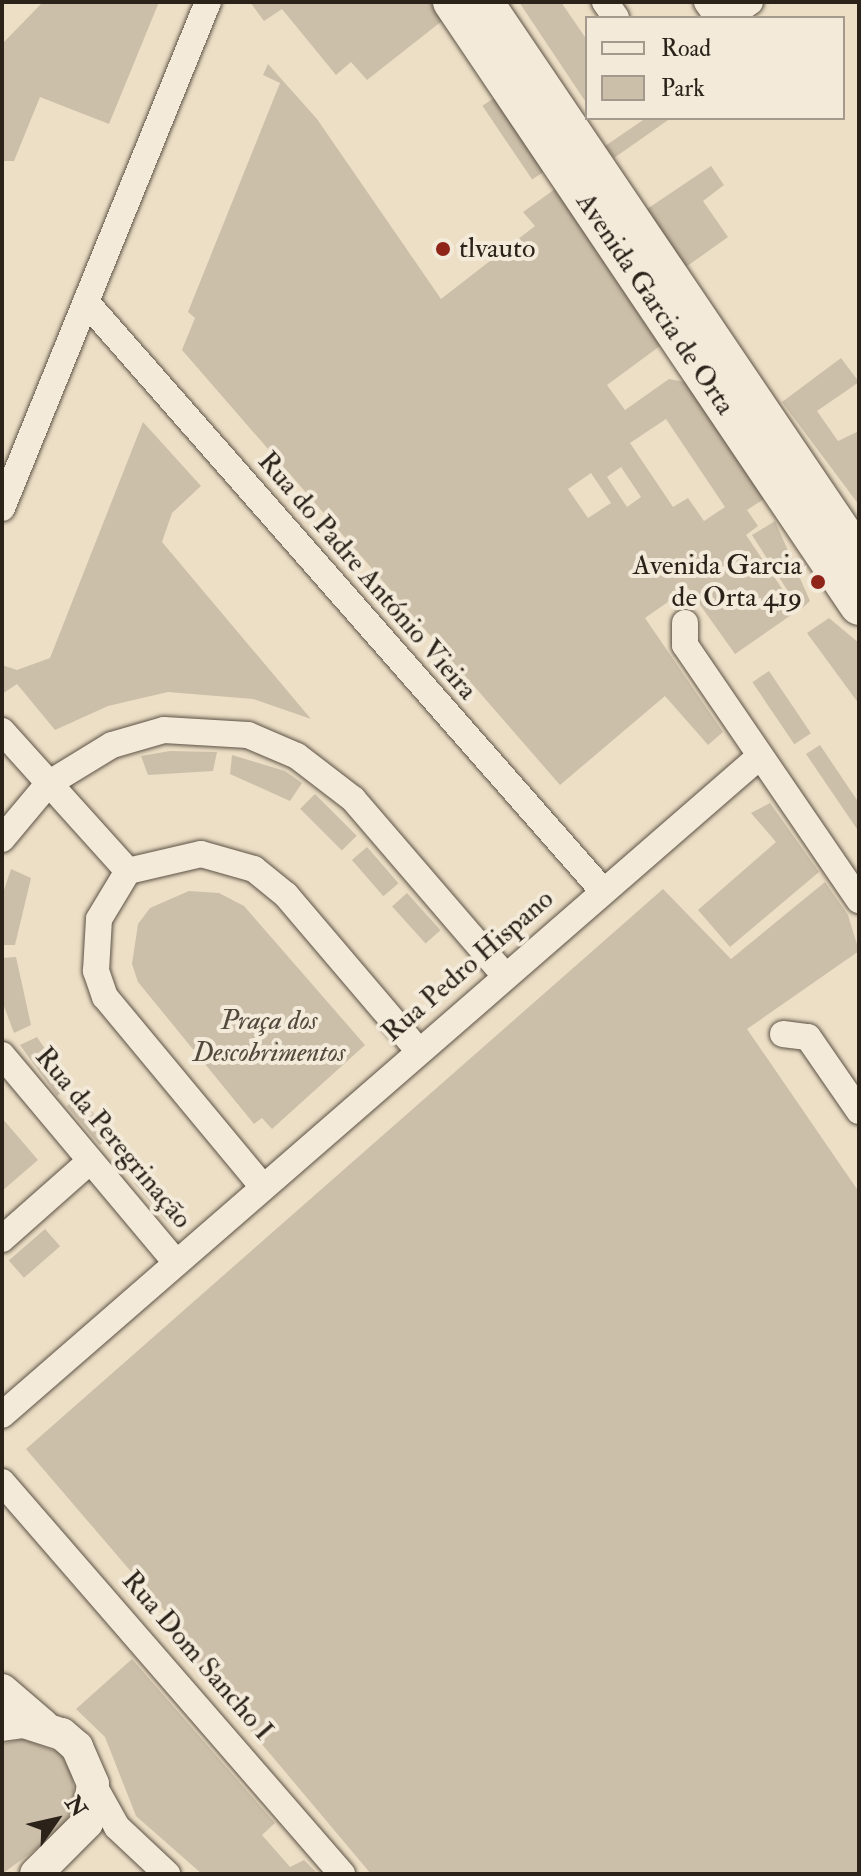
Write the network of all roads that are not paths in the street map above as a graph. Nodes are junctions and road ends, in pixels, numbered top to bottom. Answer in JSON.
{"nodes":[{"id":1,"x":208,"y":2,"type":"edge"},
{"id":2,"x":452,"y":2,"type":"edge"},
{"id":3,"x":484,"y":2,"type":"edge"},
{"id":4,"x":750,"y":2,"type":"edge"},
{"id":5,"x":730,"y":16,"type":"edge"},
{"id":6,"x":86,"y":302,"type":"junction"},
{"id":7,"x":2,"y":508,"type":"edge"},
{"id":8,"x":859,"y":557,"type":"edge"},
{"id":9,"x":859,"y":606,"type":"edge"},
{"id":10,"x":685,"y":623,"type":"dead end"},
{"id":11,"x":2,"y":731,"type":"edge"},
{"id":12,"x":760,"y":756,"type":"junction"},
{"id":13,"x":48,"y":784,"type":"junction"},
{"id":14,"x":2,"y":839,"type":"edge"},
{"id":15,"x":128,"y":871,"type":"junction"},
{"id":16,"x":603,"y":891,"type":"junction"},
{"id":17,"x":859,"y":900,"type":"edge"},
{"id":18,"x":505,"y":976,"type":"junction"},
{"id":19,"x":783,"y":1034,"type":"dead end"},
{"id":20,"x":419,"y":1051,"type":"junction"},
{"id":21,"x":2,"y":1055,"type":"edge"},
{"id":22,"x":859,"y":1111,"type":"edge"},
{"id":23,"x":89,"y":1162,"type":"junction"},
{"id":24,"x":263,"y":1187,"type":"junction"},
{"id":25,"x":2,"y":1239,"type":"edge"},
{"id":26,"x":176,"y":1262,"type":"junction"},
{"id":27,"x":2,"y":1415,"type":"edge"},
{"id":28,"x":2,"y":1482,"type":"edge"},
{"id":29,"x":2,"y":1690,"type":"edge"},
{"id":30,"x":2,"y":1725,"type":"edge"},
{"id":31,"x":43,"y":1725,"type":"junction"},
{"id":32,"x":93,"y":1784,"type":"junction"},
{"id":33,"x":36,"y":1874,"type":"edge"},
{"id":34,"x":167,"y":1874,"type":"edge"},
{"id":35,"x":342,"y":1874,"type":"edge"}],
"edges":[{"from":1,"to":6,"type":"street"},
{"from":2,"to":9,"type":"main road","name":"Avenida Garcia de Orta"},
{"from":3,"to":8,"type":"main road","name":"Avenida Garcia de Orta"},
{"from":4,"to":5,"type":"street"},
{"from":6,"to":7,"type":"street"},
{"from":6,"to":16,"type":"street","name":"Rua do Padre António Vieira"},
{"from":10,"to":12,"type":"street"},
{"from":11,"to":13,"type":"street"},
{"from":12,"to":16,"type":"street","name":"Rua Pedro Hispano"},
{"from":12,"to":17,"type":"street"},
{"from":13,"to":14,"type":"street"},
{"from":13,"to":15,"type":"street"},
{"from":13,"to":18,"type":"street"},
{"from":15,"to":20,"type":"street"},
{"from":15,"to":24,"type":"street"},
{"from":16,"to":18,"type":"street","name":"Rua Pedro Hispano"},
{"from":18,"to":20,"type":"street","name":"Rua Pedro Hispano"},
{"from":19,"to":22,"type":"street"},
{"from":20,"to":24,"type":"street","name":"Rua Pedro Hispano"},
{"from":21,"to":23,"type":"street","name":"Rua da Peregrinação"},
{"from":23,"to":25,"type":"street"},
{"from":23,"to":26,"type":"street","name":"Rua da Peregrinação"},
{"from":24,"to":26,"type":"street","name":"Rua Pedro Hispano"},
{"from":26,"to":27,"type":"street","name":"Rua Pedro Hispano"},
{"from":28,"to":35,"type":"street","name":"Rua Dom Sancho I"},
{"from":29,"to":31,"type":"street"},
{"from":30,"to":31,"type":"street"},
{"from":31,"to":32,"type":"street"},
{"from":32,"to":33,"type":"street"},
{"from":32,"to":34,"type":"street"}]}
